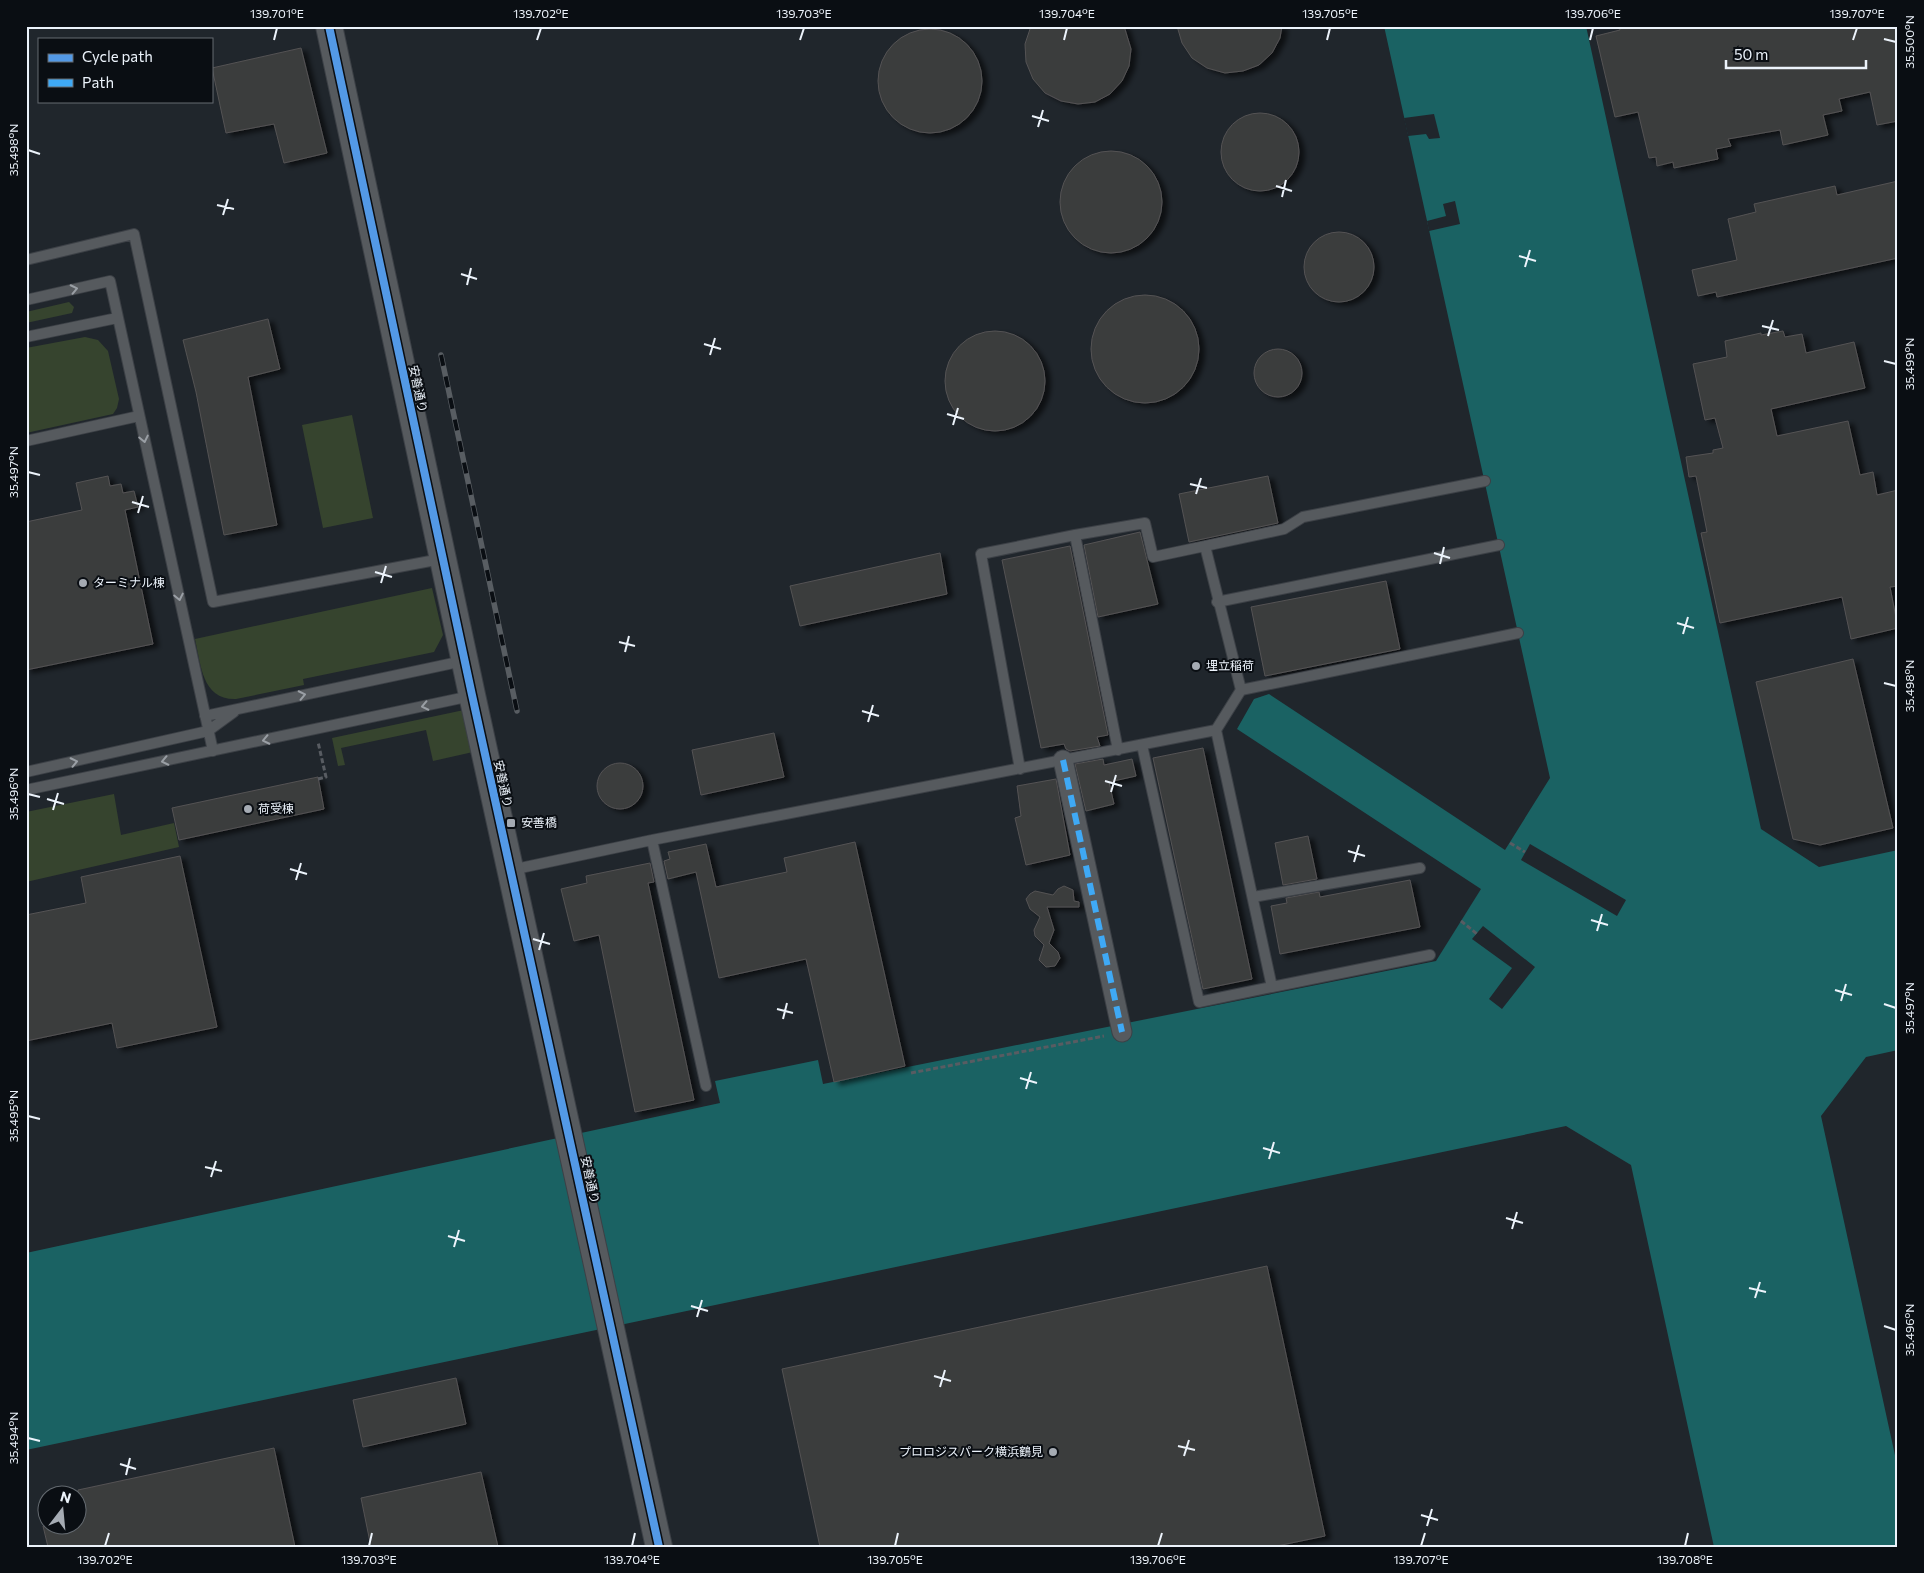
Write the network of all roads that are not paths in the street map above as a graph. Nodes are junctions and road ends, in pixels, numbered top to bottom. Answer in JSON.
{"nodes":[{"id":1,"x":329,"y":26,"type":"edge"},
{"id":2,"x":26,"y":260,"type":"edge"},
{"id":3,"x":26,"y":300,"type":"edge"},
{"id":4,"x":118,"y":318,"type":"junction"},
{"id":5,"x":26,"y":337,"type":"edge"},
{"id":6,"x":139,"y":416,"type":"junction"},
{"id":7,"x":26,"y":441,"type":"edge"},
{"id":8,"x":1485,"y":481,"type":"dead end"},
{"id":9,"x":1075,"y":535,"type":"junction"},
{"id":10,"x":1499,"y":545,"type":"dead end"},
{"id":11,"x":1205,"y":546,"type":"junction"},
{"id":12,"x":443,"y":558,"type":"junction"},
{"id":13,"x":1217,"y":602,"type":"junction"},
{"id":14,"x":1518,"y":633,"type":"dead end"},
{"id":15,"x":465,"y":660,"type":"junction"},
{"id":16,"x":1241,"y":690,"type":"junction"},
{"id":17,"x":472,"y":696,"type":"junction"},
{"id":18,"x":237,"y":709,"type":"junction"},
{"id":19,"x":205,"y":716,"type":"junction"},
{"id":20,"x":1216,"y":730,"type":"junction"},
{"id":21,"x":208,"y":732,"type":"junction"},
{"id":22,"x":1142,"y":745,"type":"junction"},
{"id":23,"x":1118,"y":750,"type":"junction"},
{"id":24,"x":213,"y":751,"type":"junction"},
{"id":25,"x":1063,"y":760,"type":"junction"},
{"id":26,"x":1020,"y":768,"type":"junction"},
{"id":27,"x":26,"y":772,"type":"edge"},
{"id":28,"x":26,"y":790,"type":"edge"},
{"id":29,"x":652,"y":840,"type":"junction"},
{"id":30,"x":1420,"y":868,"type":"dead end"},
{"id":31,"x":511,"y":870,"type":"junction"},
{"id":32,"x":1254,"y":897,"type":"junction"},
{"id":33,"x":1430,"y":955,"type":"dead end"},
{"id":34,"x":1272,"y":987,"type":"junction"},
{"id":35,"x":1122,"y":1032,"type":"road end"},
{"id":36,"x":706,"y":1086,"type":"dead end"},
{"id":37,"x":660,"y":1547,"type":"edge"}],
"edges":[{"from":1,"to":12,"type":"street","name":"安善通り"},
{"from":2,"to":12,"type":"lane"},
{"from":3,"to":4,"type":"lane","one_way":true},
{"from":4,"to":5,"type":"lane"},
{"from":4,"to":6,"type":"lane"},
{"from":6,"to":7,"type":"lane"},
{"from":6,"to":19,"type":"lane","one_way":true},
{"from":8,"to":11,"type":"lane"},
{"from":9,"to":11,"type":"lane"},
{"from":9,"to":23,"type":"lane"},
{"from":9,"to":26,"type":"lane"},
{"from":10,"to":13,"type":"lane"},
{"from":11,"to":13,"type":"lane"},
{"from":12,"to":15,"type":"street","name":"安善通り"},
{"from":13,"to":16,"type":"lane"},
{"from":14,"to":16,"type":"lane"},
{"from":15,"to":17,"type":"street","name":"安善通り"},
{"from":18,"to":15,"type":"lane","one_way":true},
{"from":16,"to":20,"type":"lane"},
{"from":17,"to":24,"type":"lane","one_way":true},
{"from":17,"to":31,"type":"street","name":"安善通り"},
{"from":18,"to":19,"type":"lane"},
{"from":18,"to":21,"type":"lane"},
{"from":19,"to":21,"type":"lane"},
{"from":20,"to":22,"type":"lane"},
{"from":20,"to":32,"type":"lane"},
{"from":21,"to":24,"type":"lane"},
{"from":27,"to":21,"type":"lane","one_way":true},
{"from":22,"to":23,"type":"lane"},
{"from":22,"to":34,"type":"lane"},
{"from":23,"to":25,"type":"lane"},
{"from":24,"to":28,"type":"lane","one_way":true},
{"from":25,"to":26,"type":"lane"},
{"from":25,"to":35,"type":"street"},
{"from":26,"to":29,"type":"lane"},
{"from":29,"to":31,"type":"lane"},
{"from":29,"to":36,"type":"lane"},
{"from":30,"to":32,"type":"lane"},
{"from":31,"to":37,"type":"street","name":"安善通り"},
{"from":32,"to":34,"type":"lane"},
{"from":33,"to":34,"type":"lane"}]}
